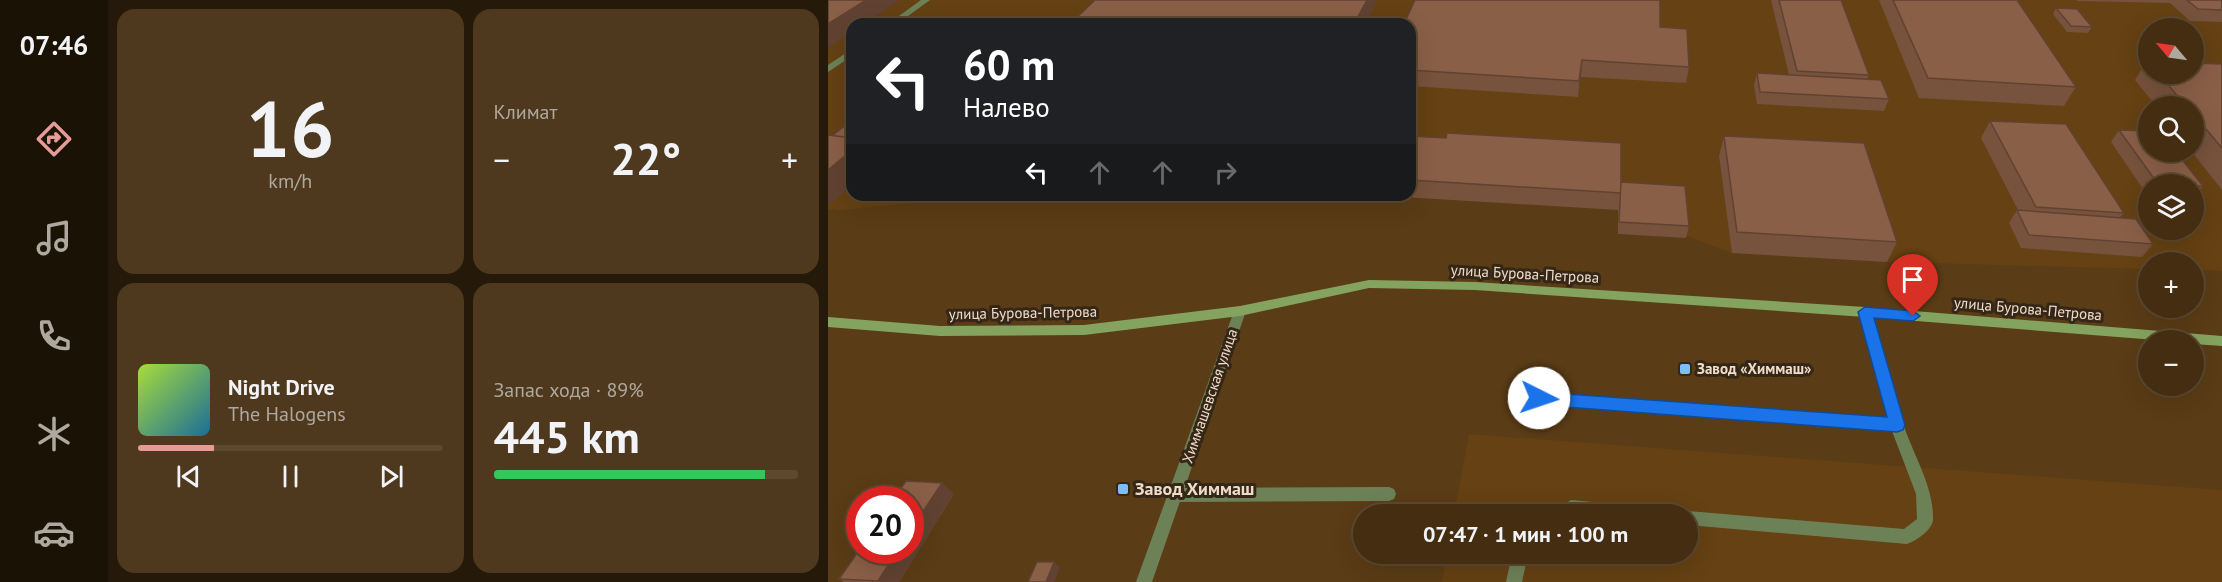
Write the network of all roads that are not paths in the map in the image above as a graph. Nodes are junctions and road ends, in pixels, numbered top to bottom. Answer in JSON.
{"nodes":[{"id":1,"x":926,"y":0,"type":"edge"},
{"id":2,"x":900,"y":18,"type":"edge"},
{"id":3,"x":846,"y":56,"type":"edge"},
{"id":4,"x":828,"y":69,"type":"edge"},
{"id":5,"x":1240,"y":311,"type":"junction"},
{"id":6,"x":1865,"y":312,"type":"junction"},
{"id":7,"x":828,"y":322,"type":"edge"},
{"id":8,"x":2222,"y":341,"type":"edge"},
{"id":9,"x":1539,"y":398,"type":"dead end"},
{"id":10,"x":1897,"y":425,"type":"junction"},
{"id":11,"x":1389,"y":494,"type":"dead end"},
{"id":12,"x":1176,"y":495,"type":"junction"},
{"id":13,"x":1698,"y":519,"type":"edge"},
{"id":14,"x":1518,"y":564,"type":"edge"},
{"id":15,"x":1144,"y":582,"type":"edge"},
{"id":16,"x":1514,"y":582,"type":"edge"}],
"edges":[{"from":1,"to":2,"type":"street"},
{"from":3,"to":4,"type":"street"},
{"from":5,"to":6,"type":"main road","name":"улица Бурова-Петрова"},
{"from":5,"to":7,"type":"main road","name":"улица Бурова-Петрова"},
{"from":5,"to":12,"type":"street","name":"Химмашевская улица"},
{"from":6,"to":8,"type":"main road","name":"улица Бурова-Петрова"},
{"from":6,"to":10,"type":"street"},
{"from":9,"to":10,"type":"street"},
{"from":10,"to":13,"type":"street"},
{"from":11,"to":12,"type":"street"},
{"from":12,"to":15,"type":"street","name":"Химмашевская улица"},
{"from":14,"to":16,"type":"street"}]}
